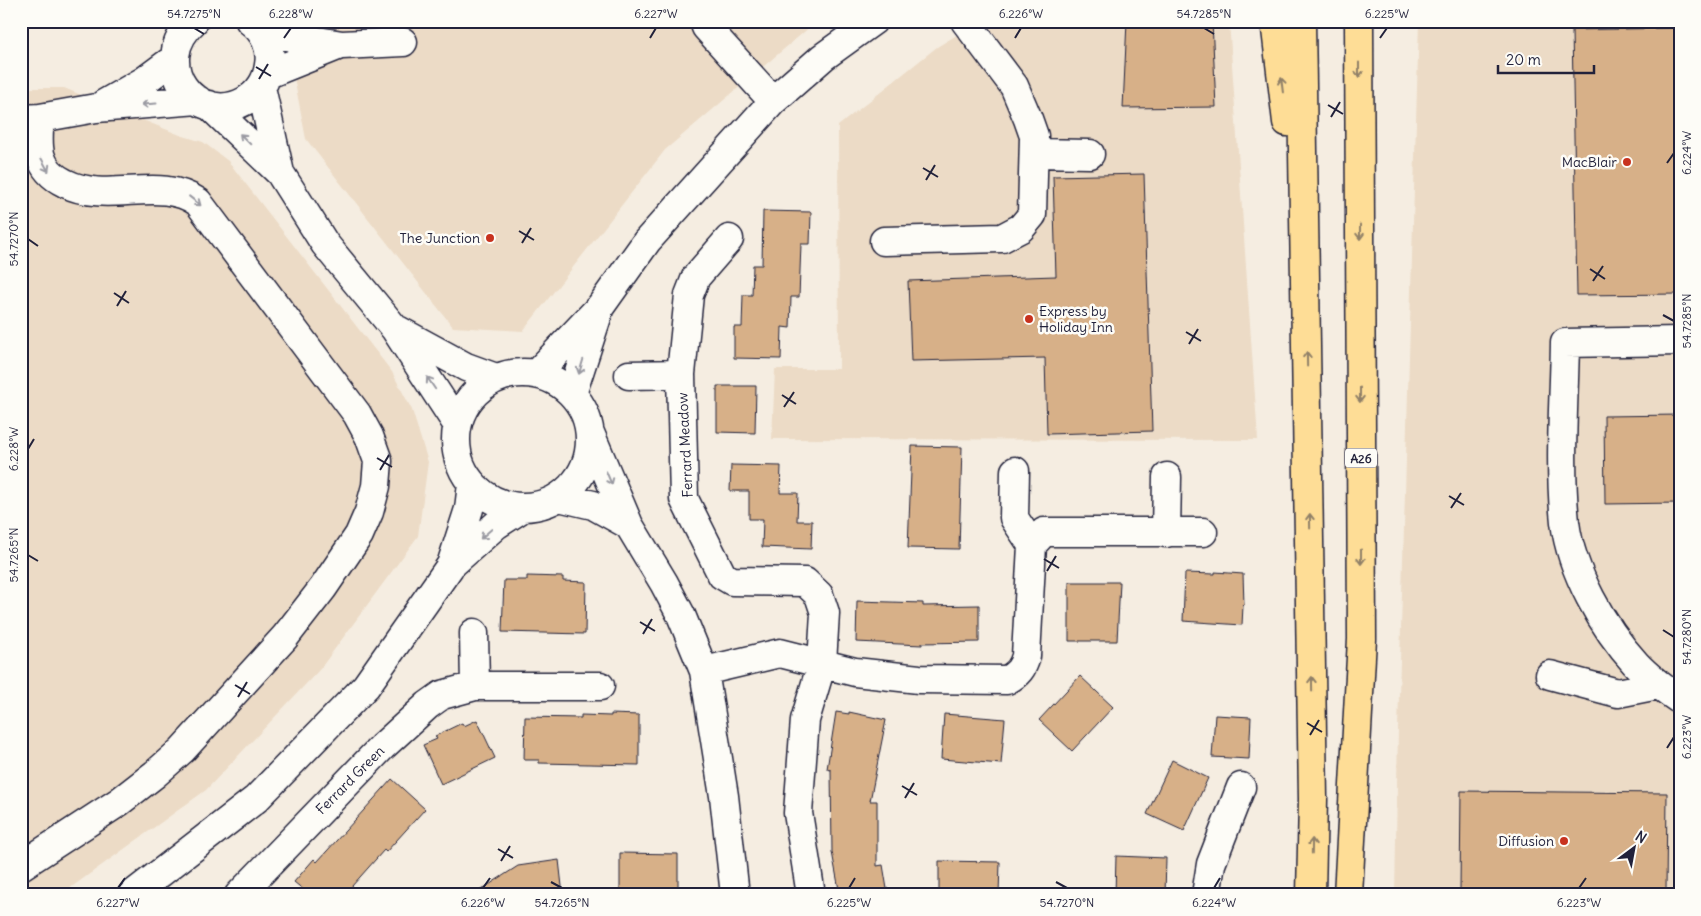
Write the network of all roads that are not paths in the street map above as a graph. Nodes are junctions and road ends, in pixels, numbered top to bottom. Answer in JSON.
{"nodes":[{"id":1,"x":704,"y":21,"type":"edge"},
{"id":2,"x":873,"y":21,"type":"edge"},
{"id":3,"x":965,"y":21,"type":"edge"},
{"id":4,"x":1275,"y":21,"type":"edge"},
{"id":5,"x":1301,"y":21,"type":"edge"},
{"id":6,"x":1358,"y":21,"type":"edge"},
{"id":7,"x":188,"y":24,"type":"edge"},
{"id":8,"x":256,"y":27,"type":"edge"},
{"id":9,"x":402,"y":42,"type":"dead end"},
{"id":10,"x":342,"y":45,"type":"junction"},
{"id":11,"x":175,"y":58,"type":"junction"},
{"id":12,"x":265,"y":81,"type":"junction"},
{"id":13,"x":772,"y":101,"type":"junction"},
{"id":14,"x":204,"y":103,"type":"junction"},
{"id":15,"x":96,"y":108,"type":"junction"},
{"id":16,"x":30,"y":118,"type":"edge"},
{"id":17,"x":1034,"y":153,"type":"junction"},
{"id":18,"x":1090,"y":154,"type":"dead end"},
{"id":19,"x":280,"y":173,"type":"junction"},
{"id":20,"x":730,"y":239,"type":"dead end"},
{"id":21,"x":884,"y":241,"type":"dead end"},
{"id":22,"x":1305,"y":273,"type":"junction"},
{"id":23,"x":600,"y":308,"type":"junction"},
{"id":24,"x":395,"y":328,"type":"junction"},
{"id":25,"x":1680,"y":341,"type":"edge"},
{"id":26,"x":536,"y":374,"type":"junction"},
{"id":27,"x":682,"y":374,"type":"junction"},
{"id":28,"x":629,"y":375,"type":"dead end"},
{"id":29,"x":496,"y":378,"type":"junction"},
{"id":30,"x":572,"y":394,"type":"junction"},
{"id":31,"x":457,"y":424,"type":"junction"},
{"id":32,"x":590,"y":433,"type":"junction"},
{"id":33,"x":1015,"y":472,"type":"dead end"},
{"id":34,"x":1167,"y":477,"type":"dead end"},
{"id":35,"x":472,"y":484,"type":"junction"},
{"id":36,"x":558,"y":496,"type":"junction"},
{"id":37,"x":524,"y":507,"type":"junction"},
{"id":38,"x":629,"y":525,"type":"junction"},
{"id":39,"x":1203,"y":532,"type":"dead end"},
{"id":40,"x":1166,"y":533,"type":"junction"},
{"id":41,"x":1032,"y":545,"type":"junction"},
{"id":42,"x":450,"y":565,"type":"junction"},
{"id":43,"x":474,"y":633,"type":"dead end"},
{"id":44,"x":822,"y":663,"type":"junction"},
{"id":45,"x":704,"y":671,"type":"junction"},
{"id":46,"x":1550,"y":675,"type":"dead end"},
{"id":47,"x":475,"y":686,"type":"junction"},
{"id":48,"x":600,"y":686,"type":"dead end"},
{"id":49,"x":1669,"y":693,"type":"edge"},
{"id":50,"x":1241,"y":787,"type":"dead end"},
{"id":51,"x":21,"y":866,"type":"edge"},
{"id":52,"x":132,"y":895,"type":"edge"},
{"id":53,"x":239,"y":895,"type":"edge"},
{"id":54,"x":735,"y":895,"type":"edge"},
{"id":55,"x":811,"y":895,"type":"edge"},
{"id":56,"x":1206,"y":895,"type":"edge"},
{"id":57,"x":1311,"y":895,"type":"edge"},
{"id":58,"x":1348,"y":895,"type":"edge"}],
"edges":[{"from":1,"to":13,"type":"street"},
{"from":2,"to":13,"type":"street"},
{"from":3,"to":17,"type":"street"},
{"from":22,"to":4,"type":"highway","one_way":true},
{"from":5,"to":22,"type":"highway"},
{"from":6,"to":58,"type":"highway","number":"A26","one_way":true},
{"from":7,"to":11,"type":"street"},
{"from":8,"to":10,"type":"street"},
{"from":8,"to":12,"type":"street"},
{"from":9,"to":10,"type":"street"},
{"from":10,"to":12,"type":"street"},
{"from":11,"to":14,"type":"street"},
{"from":11,"to":15,"type":"street"},
{"from":12,"to":14,"type":"street"},
{"from":12,"to":19,"type":"street"},
{"from":13,"to":23,"type":"street"},
{"from":14,"to":15,"type":"street","one_way":true},
{"from":19,"to":14,"type":"street","one_way":true},
{"from":15,"to":16,"type":"street"},
{"from":16,"to":51,"type":"street","one_way":true},
{"from":17,"to":18,"type":"street"},
{"from":17,"to":21,"type":"street"},
{"from":19,"to":24,"type":"street"},
{"from":20,"to":27,"type":"street","name":"Ferrard Meadow"},
{"from":57,"to":22,"type":"highway","one_way":true},
{"from":23,"to":26,"type":"street"},
{"from":23,"to":30,"type":"street","one_way":true},
{"from":24,"to":29,"type":"street"},
{"from":31,"to":24,"type":"street","one_way":true},
{"from":25,"to":49,"type":"street"},
{"from":26,"to":29,"type":"street"},
{"from":26,"to":30,"type":"street"},
{"from":27,"to":28,"type":"street","name":"Ferrard Meadow"},
{"from":27,"to":44,"type":"street","name":"Ferrard Meadow"},
{"from":29,"to":31,"type":"street"},
{"from":30,"to":32,"type":"street"},
{"from":31,"to":35,"type":"street"},
{"from":32,"to":36,"type":"street"},
{"from":32,"to":38,"type":"street","one_way":true},
{"from":33,"to":41,"type":"street"},
{"from":34,"to":40,"type":"street"},
{"from":35,"to":37,"type":"street"},
{"from":35,"to":42,"type":"street"},
{"from":36,"to":37,"type":"street"},
{"from":36,"to":38,"type":"street"},
{"from":37,"to":42,"type":"street","one_way":true},
{"from":38,"to":45,"type":"street"},
{"from":39,"to":40,"type":"street"},
{"from":40,"to":41,"type":"street"},
{"from":41,"to":44,"type":"street"},
{"from":42,"to":52,"type":"street"},
{"from":43,"to":47,"type":"street"},
{"from":44,"to":45,"type":"street"},
{"from":44,"to":55,"type":"street","name":"Ferrard Meadow"},
{"from":45,"to":54,"type":"street"},
{"from":46,"to":49,"type":"street"},
{"from":47,"to":48,"type":"street","name":"Ferrard Green"},
{"from":47,"to":53,"type":"street","name":"Ferrard Green"},
{"from":50,"to":56,"type":"street"}]}
